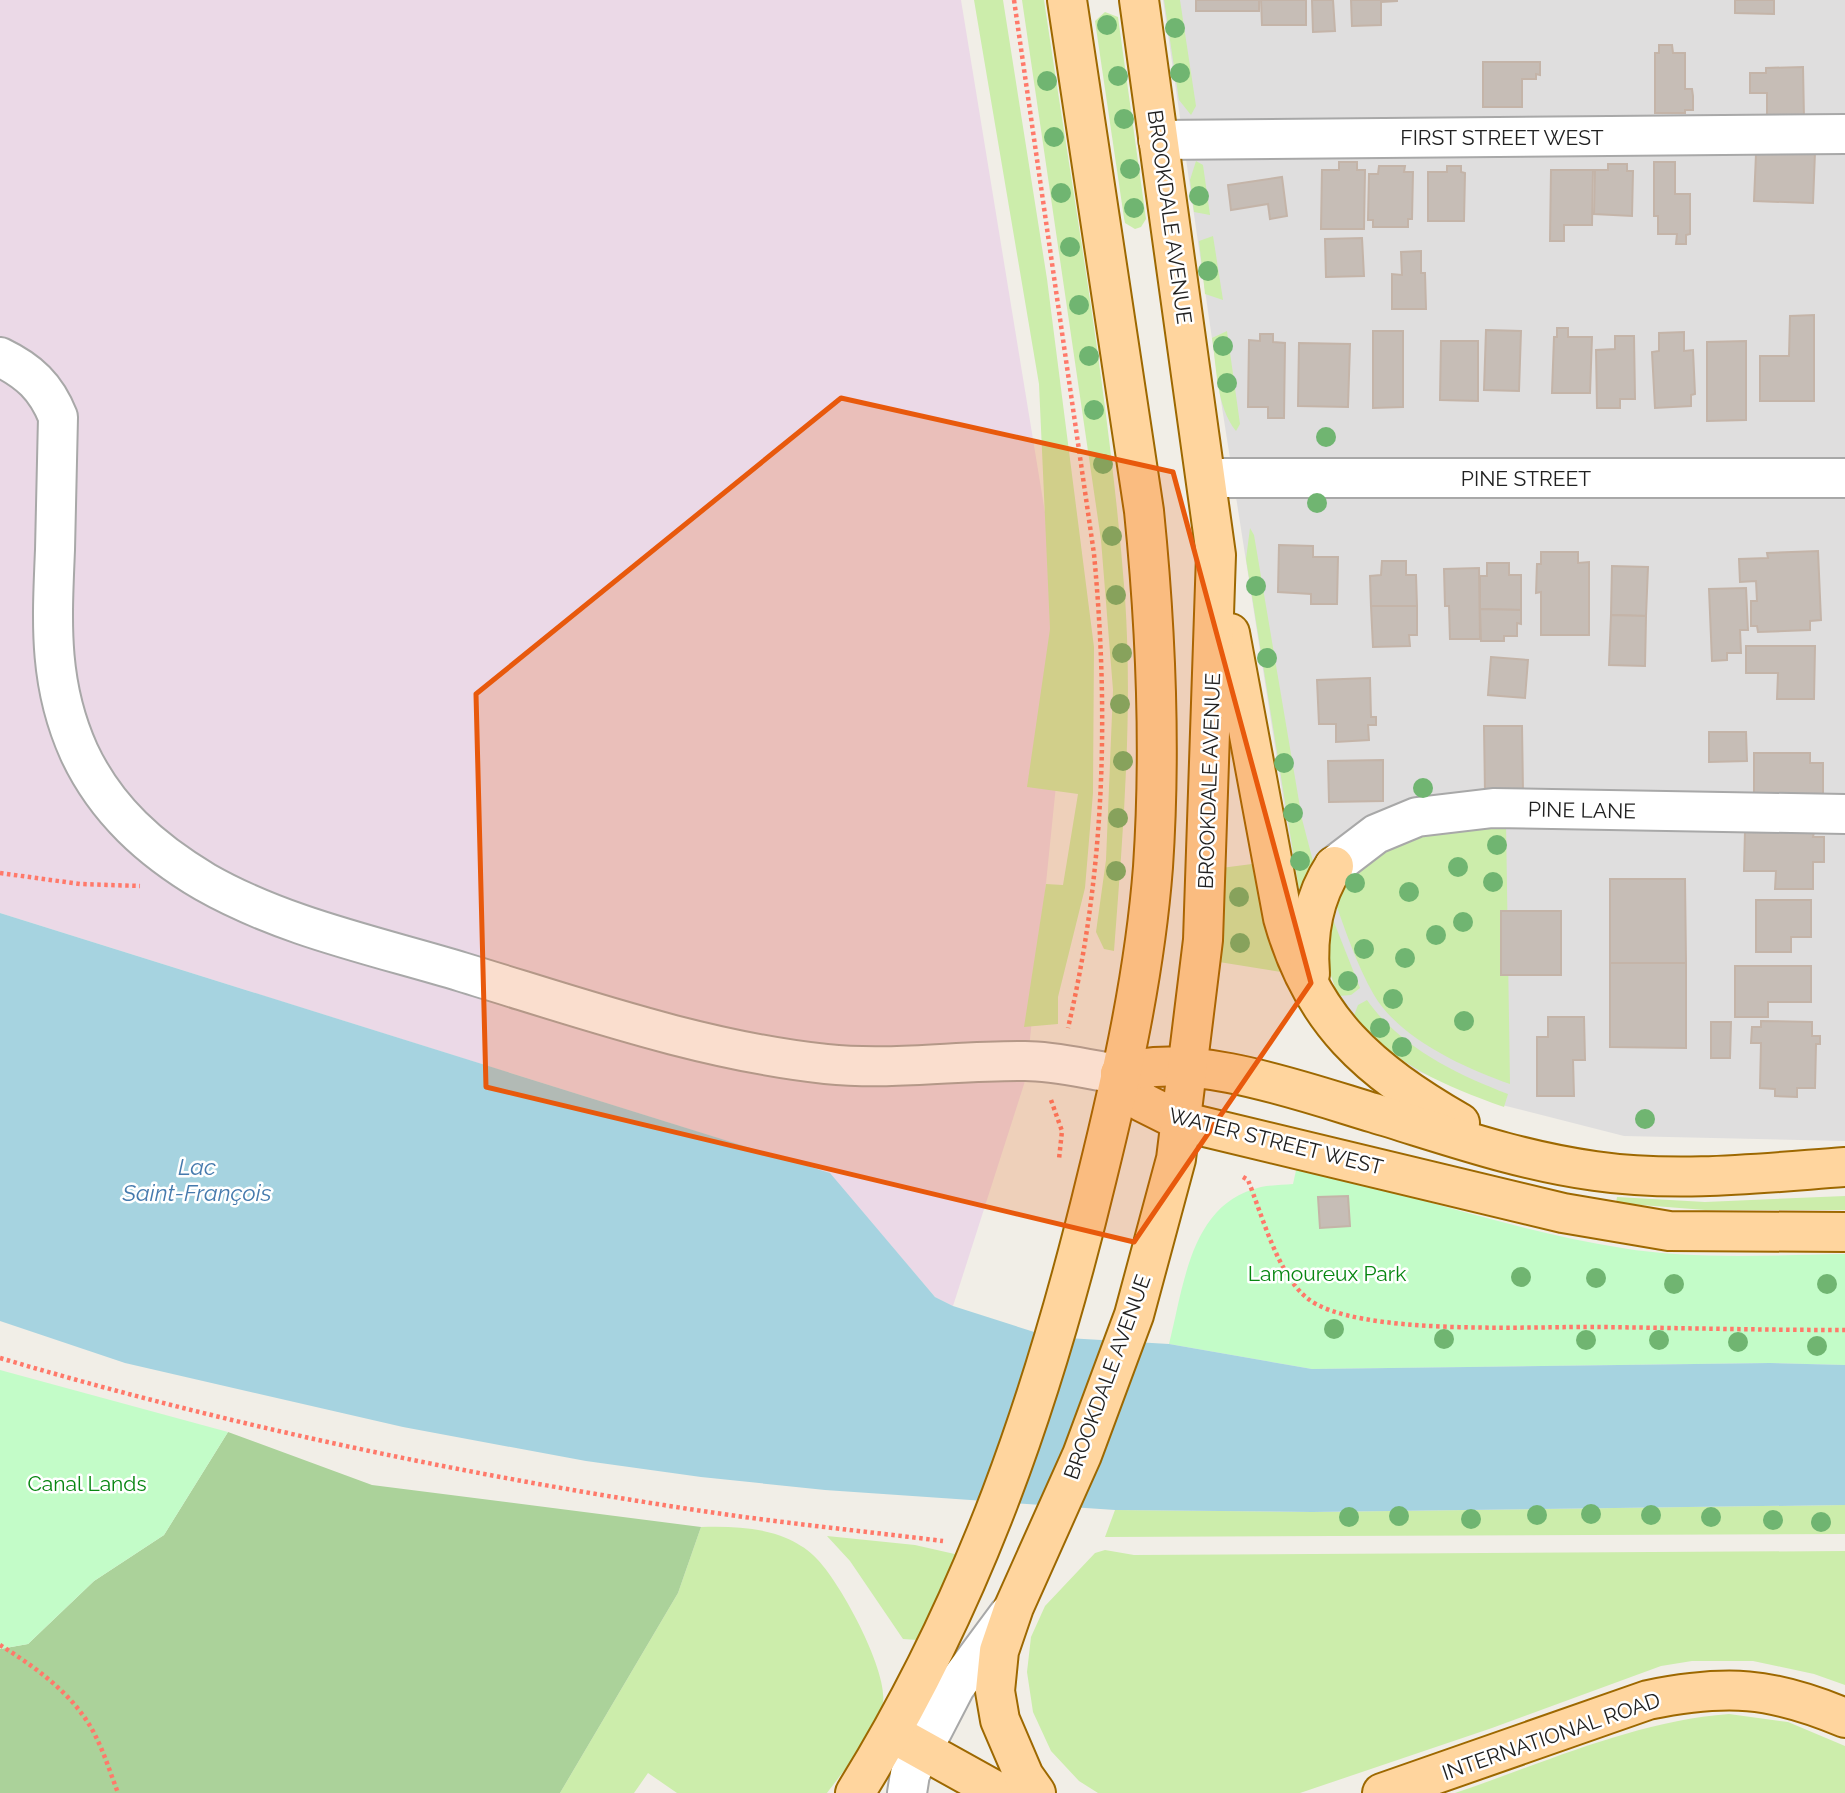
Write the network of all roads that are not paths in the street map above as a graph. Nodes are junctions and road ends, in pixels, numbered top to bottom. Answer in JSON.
{"nodes":[{"id":1,"x":1067,"y":0,"type":"edge"},
{"id":2,"x":1139,"y":0,"type":"edge"},
{"id":3,"x":1845,"y":134,"type":"edge"},
{"id":4,"x":1158,"y":140,"type":"junction"},
{"id":5,"x":0,"y":357,"type":"edge"},
{"id":6,"x":1207,"y":478,"type":"junction"},
{"id":7,"x":1845,"y":478,"type":"edge"},
{"id":8,"x":1216,"y":555,"type":"junction"},
{"id":9,"x":1845,"y":814,"type":"edge"},
{"id":10,"x":1334,"y":866,"type":"joint"},
{"id":11,"x":1311,"y":993,"type":"junction"},
{"id":12,"x":1186,"y":1067,"type":"junction"},
{"id":13,"x":1120,"y":1074,"type":"junction"},
{"id":14,"x":1180,"y":1121,"type":"junction"},
{"id":15,"x":1514,"y":1154,"type":"junction"},
{"id":16,"x":1845,"y":1167,"type":"edge"},
{"id":17,"x":1845,"y":1233,"type":"edge"},
{"id":18,"x":1014,"y":1607,"type":"junction"},
{"id":19,"x":1845,"y":1718,"type":"edge"},
{"id":20,"x":907,"y":1741,"type":"junction"},
{"id":21,"x":855,"y":1793,"type":"edge"},
{"id":22,"x":907,"y":1793,"type":"edge"},
{"id":23,"x":1000,"y":1793,"type":"edge"},
{"id":24,"x":1037,"y":1793,"type":"edge"},
{"id":25,"x":1382,"y":1793,"type":"edge"}],
"edges":[{"from":1,"to":13,"type":"main road"},
{"from":2,"to":4,"type":"main road","name":"BROOKDALE AVENUE"},
{"from":3,"to":4,"type":"street","name":"FIRST STREET WEST"},
{"from":4,"to":6,"type":"main road","name":"BROOKDALE AVENUE"},
{"from":5,"to":13,"type":"street"},
{"from":6,"to":7,"type":"street","name":"PINE STREET"},
{"from":6,"to":8,"type":"main road","name":"BROOKDALE AVENUE"},
{"from":8,"to":11,"type":"main road"},
{"from":8,"to":12,"type":"main road","name":"BROOKDALE AVENUE"},
{"from":9,"to":10,"type":"street","name":"PINE LANE"},
{"from":10,"to":11,"type":"main road"},
{"from":11,"to":15,"type":"main road"},
{"from":12,"to":13,"type":"main road"},
{"from":12,"to":14,"type":"main road","name":"BROOKDALE AVENUE"},
{"from":12,"to":15,"type":"main road"},
{"from":13,"to":14,"type":"main road","name":"WATER STREET WEST"},
{"from":13,"to":20,"type":"main road"},
{"from":14,"to":17,"type":"main road","name":"WATER STREET WEST"},
{"from":14,"to":18,"type":"main road","name":"BROOKDALE AVENUE"},
{"from":15,"to":16,"type":"main road"},
{"from":18,"to":20,"type":"street"},
{"from":18,"to":24,"type":"main road"},
{"from":19,"to":25,"type":"main road","name":"INTERNATIONAL ROAD"},
{"from":20,"to":21,"type":"main road"},
{"from":20,"to":22,"type":"street"},
{"from":20,"to":23,"type":"main road"}]}
